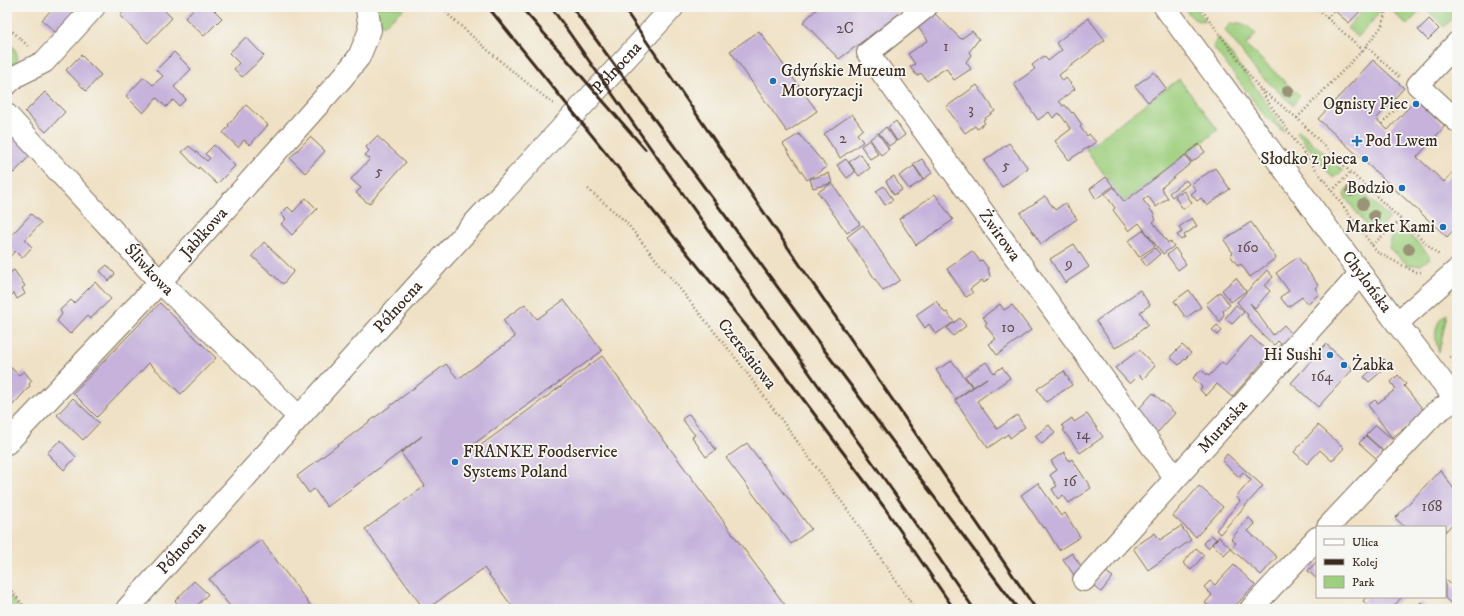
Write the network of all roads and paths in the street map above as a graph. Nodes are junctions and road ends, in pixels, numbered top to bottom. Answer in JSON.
{"nodes":[{"id":1,"x":94,"y":7,"type":"edge"},
{"id":2,"x":366,"y":7,"type":"edge"},
{"id":3,"x":440,"y":7,"type":"edge"},
{"id":4,"x":673,"y":7,"type":"edge"},
{"id":5,"x":926,"y":7,"type":"edge"},
{"id":6,"x":1165,"y":7,"type":"edge"},
{"id":7,"x":1200,"y":7,"type":"edge"},
{"id":8,"x":1315,"y":7,"type":"edge"},
{"id":9,"x":1387,"y":7,"type":"edge"},
{"id":10,"x":1334,"y":11,"type":"dead end"},
{"id":11,"x":1327,"y":18,"type":"junction"},
{"id":12,"x":7,"y":26,"type":"edge"},
{"id":13,"x":7,"y":32,"type":"edge"},
{"id":14,"x":14,"y":33,"type":"junction"},
{"id":15,"x":1457,"y":43,"type":"edge"},
{"id":16,"x":1363,"y":50,"type":"junction"},
{"id":17,"x":44,"y":62,"type":"junction"},
{"id":18,"x":7,"y":84,"type":"edge"},
{"id":19,"x":1418,"y":85,"type":"junction"},
{"id":20,"x":1258,"y":87,"type":"junction"},
{"id":21,"x":7,"y":115,"type":"edge"},
{"id":22,"x":572,"y":118,"type":"junction"},
{"id":23,"x":1297,"y":118,"type":"junction"},
{"id":24,"x":1457,"y":121,"type":"edge"},
{"id":25,"x":1382,"y":124,"type":"dead end"},
{"id":26,"x":1355,"y":154,"type":"dead end"},
{"id":27,"x":1344,"y":166,"type":"junction"},
{"id":28,"x":1351,"y":172,"type":"junction"},
{"id":29,"x":588,"y":189,"type":"dead end"},
{"id":30,"x":1332,"y":191,"type":"junction"},
{"id":31,"x":1402,"y":220,"type":"junction"},
{"id":32,"x":1372,"y":245,"type":"junction"},
{"id":33,"x":1439,"y":255,"type":"dead end"},
{"id":34,"x":1457,"y":270,"type":"edge"},
{"id":35,"x":1428,"y":271,"type":"dead end"},
{"id":36,"x":1361,"y":273,"type":"junction"},
{"id":37,"x":160,"y":282,"type":"junction"},
{"id":38,"x":1397,"y":323,"type":"junction"},
{"id":39,"x":1456,"y":400,"type":"edge"},
{"id":40,"x":299,"y":417,"type":"junction"},
{"id":41,"x":7,"y":443,"type":"edge"},
{"id":42,"x":1175,"y":478,"type":"junction"},
{"id":43,"x":1329,"y":526,"type":"edge"},
{"id":44,"x":1316,"y":539,"type":"edge"},
{"id":45,"x":1084,"y":580,"type":"dead end"},
{"id":46,"x":7,"y":585,"type":"edge"},
{"id":47,"x":26,"y":609,"type":"edge"},
{"id":48,"x":127,"y":609,"type":"edge"},
{"id":49,"x":915,"y":609,"type":"edge"},
{"id":50,"x":1251,"y":609,"type":"edge"}],
"edges":[{"from":1,"to":17,"type":"street"},
{"from":2,"to":37,"type":"street","name":"Jabłkowa"},
{"from":3,"to":22,"type":"path"},
{"from":4,"to":22,"type":"street","name":"Północna"},
{"from":5,"to":42,"type":"street","name":"Żwirowa"},
{"from":6,"to":36,"type":"street","name":"Chylońska"},
{"from":7,"to":20,"type":"path"},
{"from":8,"to":11,"type":"path"},
{"from":9,"to":16,"type":"path"},
{"from":10,"to":11,"type":"path"},
{"from":11,"to":16,"type":"path"},
{"from":12,"to":14,"type":"path"},
{"from":13,"to":14,"type":"path"},
{"from":14,"to":17,"type":"path"},
{"from":15,"to":19,"type":"street"},
{"from":16,"to":23,"type":"path"},
{"from":17,"to":18,"type":"street"},
{"from":19,"to":24,"type":"street"},
{"from":19,"to":25,"type":"path"},
{"from":20,"to":23,"type":"path"},
{"from":20,"to":30,"type":"path"},
{"from":21,"to":37,"type":"street","name":"Śliwkowa"},
{"from":22,"to":40,"type":"street","name":"Północna"},
{"from":23,"to":27,"type":"path"},
{"from":26,"to":27,"type":"path"},
{"from":27,"to":28,"type":"path"},
{"from":28,"to":30,"type":"path"},
{"from":28,"to":31,"type":"path"},
{"from":29,"to":49,"type":"path","name":"Czereśniowa"},
{"from":30,"to":32,"type":"path"},
{"from":31,"to":32,"type":"path"},
{"from":31,"to":33,"type":"path"},
{"from":32,"to":35,"type":"path"},
{"from":34,"to":38,"type":"street"},
{"from":36,"to":38,"type":"street","name":"Chylońska"},
{"from":36,"to":42,"type":"street","name":"Murarska"},
{"from":37,"to":40,"type":"street","name":"Śliwkowa"},
{"from":37,"to":41,"type":"street","name":"Jabłkowa"},
{"from":38,"to":39,"type":"street","name":"Chylońska"},
{"from":39,"to":43,"type":"street"},
{"from":40,"to":48,"type":"street","name":"Północna"},
{"from":42,"to":45,"type":"street","name":"Murarska"},
{"from":44,"to":50,"type":"street"},
{"from":46,"to":47,"type":"path"}]}
